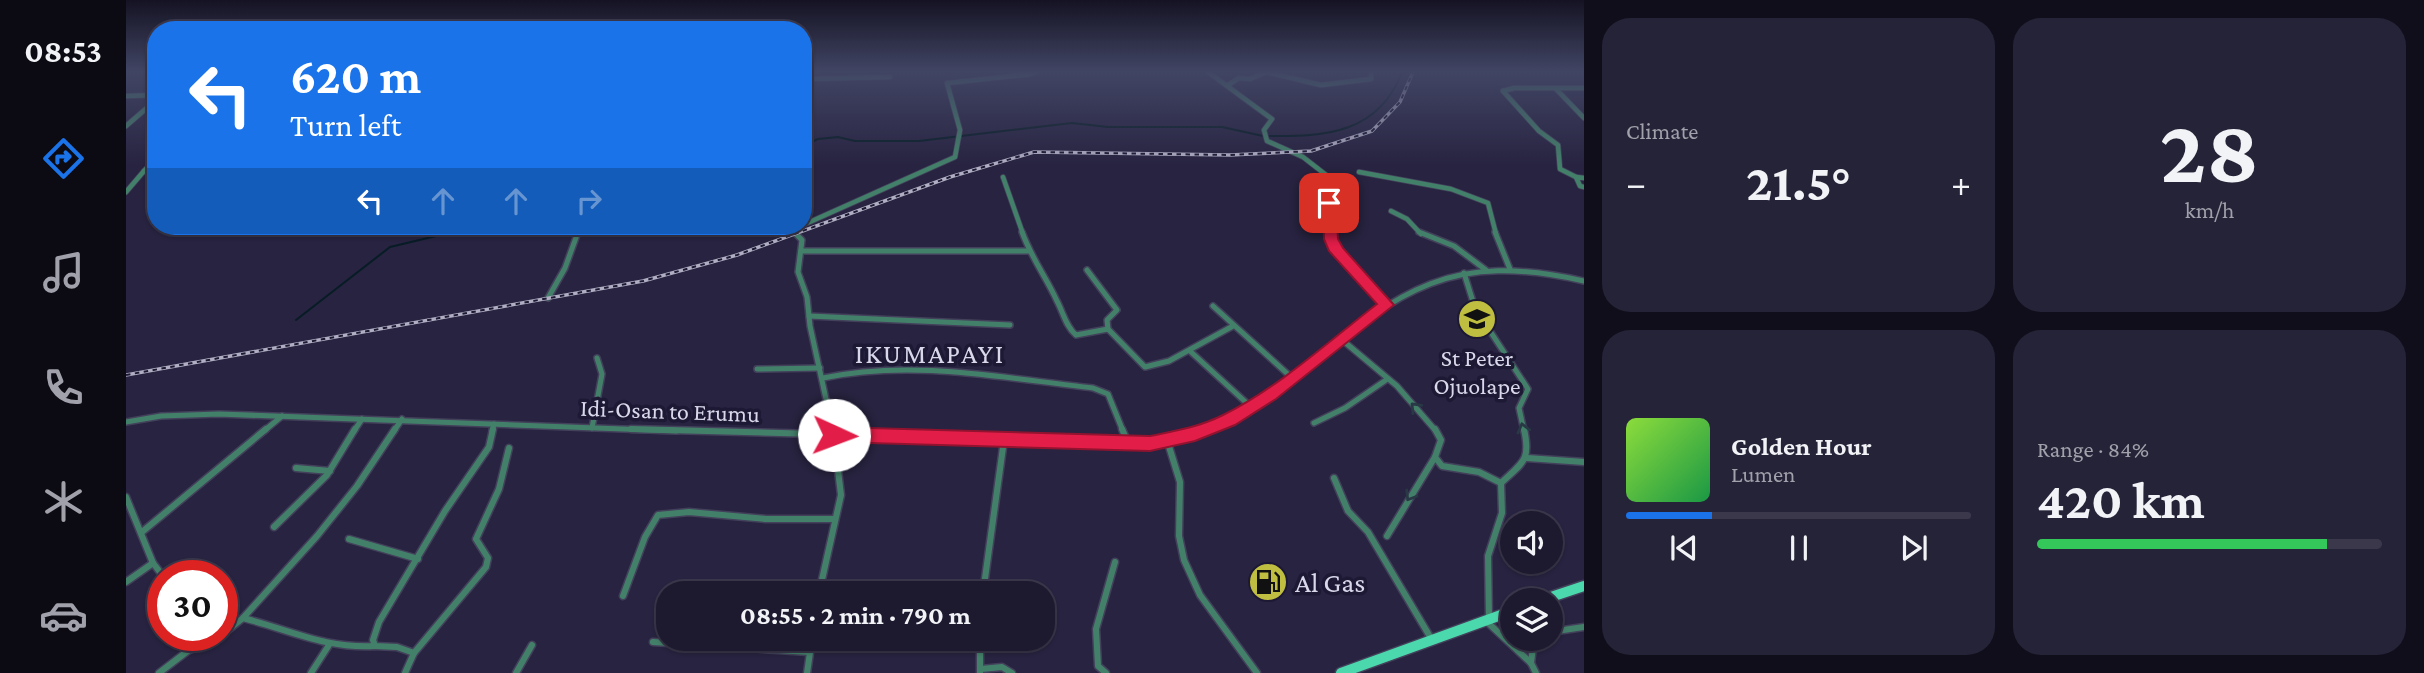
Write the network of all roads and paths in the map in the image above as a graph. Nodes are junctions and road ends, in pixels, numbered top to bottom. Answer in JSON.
{"nodes":[{"id":1,"x":953,"y":103,"type":"edge"},
{"id":2,"x":1250,"y":103,"type":"edge"},
{"id":3,"x":1515,"y":103,"type":"edge"},
{"id":4,"x":1570,"y":103,"type":"edge"},
{"id":5,"x":147,"y":106,"type":"edge"},
{"id":6,"x":1584,"y":118,"type":"edge"},
{"id":7,"x":126,"y":126,"type":"edge"},
{"id":8,"x":147,"y":168,"type":"edge"},
{"id":9,"x":144,"y":171,"type":"junction"},
{"id":10,"x":147,"y":172,"type":"edge"},
{"id":11,"x":1359,"y":172,"type":"dead end"},
{"id":12,"x":1003,"y":177,"type":"dead end"},
{"id":13,"x":1576,"y":177,"type":"junction"},
{"id":14,"x":1584,"y":178,"type":"edge"},
{"id":15,"x":1584,"y":187,"type":"edge"},
{"id":16,"x":126,"y":192,"type":"edge"},
{"id":17,"x":1391,"y":211,"type":"dead end"},
{"id":18,"x":812,"y":221,"type":"edge"},
{"id":19,"x":577,"y":235,"type":"edge"},
{"id":20,"x":798,"y":235,"type":"edge"},
{"id":21,"x":801,"y":251,"type":"junction"},
{"id":22,"x":1029,"y":251,"type":"junction"},
{"id":23,"x":1510,"y":269,"type":"junction"},
{"id":24,"x":1087,"y":270,"type":"dead end"},
{"id":25,"x":1486,"y":270,"type":"junction"},
{"id":26,"x":1464,"y":273,"type":"junction"},
{"id":27,"x":1584,"y":281,"type":"edge"},
{"id":28,"x":548,"y":298,"type":"dead end"},
{"id":29,"x":1387,"y":305,"type":"junction"},
{"id":30,"x":1213,"y":306,"type":"dead end"},
{"id":31,"x":809,"y":316,"type":"junction"},
{"id":32,"x":1010,"y":325,"type":"dead end"},
{"id":33,"x":1233,"y":326,"type":"junction"},
{"id":34,"x":1108,"y":329,"type":"junction"},
{"id":35,"x":1341,"y":339,"type":"junction"},
{"id":36,"x":1190,"y":351,"type":"junction"},
{"id":37,"x":597,"y":358,"type":"dead end"},
{"id":38,"x":820,"y":368,"type":"junction"},
{"id":39,"x":757,"y":369,"type":"dead end"},
{"id":40,"x":1291,"y":377,"type":"junction"},
{"id":41,"x":823,"y":378,"type":"junction"},
{"id":42,"x":1386,"y":380,"type":"junction"},
{"id":43,"x":1251,"y":407,"type":"junction"},
{"id":44,"x":282,"y":416,"type":"junction"},
{"id":45,"x":362,"y":419,"type":"junction"},
{"id":46,"x":402,"y":419,"type":"junction"},
{"id":47,"x":126,"y":422,"type":"edge"},
{"id":48,"x":1314,"y":423,"type":"dead end"},
{"id":49,"x":494,"y":424,"type":"junction"},
{"id":50,"x":592,"y":428,"type":"junction"},
{"id":51,"x":834,"y":435,"type":"junction"},
{"id":52,"x":1004,"y":440,"type":"junction"},
{"id":53,"x":1167,"y":440,"type":"junction"},
{"id":54,"x":1128,"y":443,"type":"junction"},
{"id":55,"x":509,"y":448,"type":"dead end"},
{"id":56,"x":1435,"y":457,"type":"junction"},
{"id":57,"x":1527,"y":458,"type":"junction"},
{"id":58,"x":1584,"y":462,"type":"edge"},
{"id":59,"x":296,"y":468,"type":"dead end"},
{"id":60,"x":330,"y":471,"type":"junction"},
{"id":61,"x":1334,"y":478,"type":"dead end"},
{"id":62,"x":1501,"y":483,"type":"junction"},
{"id":63,"x":126,"y":497,"type":"edge"},
{"id":64,"x":835,"y":519,"type":"junction"},
{"id":65,"x":274,"y":527,"type":"dead end"},
{"id":66,"x":142,"y":532,"type":"junction"},
{"id":67,"x":1387,"y":536,"type":"dead end"},
{"id":68,"x":349,"y":539,"type":"dead end"},
{"id":69,"x":418,"y":559,"type":"junction"},
{"id":70,"x":152,"y":560,"type":"edge"},
{"id":71,"x":1115,"y":562,"type":"dead end"},
{"id":72,"x":147,"y":567,"type":"edge"},
{"id":73,"x":822,"y":581,"type":"edge"},
{"id":74,"x":985,"y":581,"type":"edge"},
{"id":75,"x":126,"y":582,"type":"edge"},
{"id":76,"x":1584,"y":586,"type":"edge"},
{"id":77,"x":1563,"y":593,"type":"edge"},
{"id":78,"x":623,"y":596,"type":"dead end"},
{"id":79,"x":1500,"y":615,"type":"edge"},
{"id":80,"x":243,"y":618,"type":"junction"},
{"id":81,"x":1487,"y":620,"type":"junction"},
{"id":82,"x":238,"y":622,"type":"edge"},
{"id":83,"x":1584,"y":627,"type":"edge"},
{"id":84,"x":1563,"y":630,"type":"edge"},
{"id":85,"x":1432,"y":640,"type":"junction"},
{"id":86,"x":653,"y":642,"type":"dead end"},
{"id":87,"x":329,"y":645,"type":"junction"},
{"id":88,"x":532,"y":645,"type":"dead end"},
{"id":89,"x":375,"y":646,"type":"junction"},
{"id":90,"x":188,"y":651,"type":"edge"},
{"id":91,"x":980,"y":651,"type":"edge"},
{"id":92,"x":1532,"y":651,"type":"edge"},
{"id":93,"x":809,"y":652,"type":"joint"},
{"id":94,"x":414,"y":653,"type":"junction"},
{"id":95,"x":1531,"y":663,"type":"junction"},
{"id":96,"x":981,"y":671,"type":"edge"},
{"id":97,"x":159,"y":673,"type":"edge"},
{"id":98,"x":311,"y":673,"type":"edge"},
{"id":99,"x":405,"y":673,"type":"edge"},
{"id":100,"x":516,"y":673,"type":"edge"},
{"id":101,"x":807,"y":673,"type":"edge"},
{"id":102,"x":1012,"y":673,"type":"edge"},
{"id":103,"x":1106,"y":673,"type":"edge"},
{"id":104,"x":1257,"y":673,"type":"edge"},
{"id":105,"x":1341,"y":673,"type":"edge"},
{"id":106,"x":1536,"y":673,"type":"edge"}],
"edges":[{"from":1,"to":18,"type":"street"},
{"from":2,"to":29,"type":"street"},
{"from":3,"to":13,"type":"street"},
{"from":4,"to":6,"type":"street"},
{"from":5,"to":7,"type":"street"},
{"from":8,"to":9,"type":"street"},
{"from":9,"to":10,"type":"street"},
{"from":9,"to":16,"type":"street"},
{"from":11,"to":23,"type":"street"},
{"from":12,"to":22,"type":"street"},
{"from":13,"to":14,"type":"street"},
{"from":13,"to":15,"type":"street"},
{"from":17,"to":25,"type":"street"},
{"from":19,"to":28,"type":"street"},
{"from":20,"to":21,"type":"street"},
{"from":21,"to":22,"type":"street"},
{"from":21,"to":31,"type":"street"},
{"from":22,"to":34,"type":"street"},
{"from":23,"to":25,"type":"street","name":"Idi-Osan to Erumu"},
{"from":23,"to":27,"type":"street","name":"Idi-Osan to Erumu"},
{"from":24,"to":34,"type":"street"},
{"from":25,"to":26,"type":"street","name":"Idi-Osan to Erumu"},
{"from":26,"to":29,"type":"street","name":"Idi-Osan to Erumu"},
{"from":57,"to":26,"type":"street","one_way":true},
{"from":29,"to":35,"type":"street","name":"Idi-Osan to Erumu"},
{"from":30,"to":33,"type":"street"},
{"from":31,"to":32,"type":"street"},
{"from":31,"to":38,"type":"street"},
{"from":33,"to":36,"type":"street"},
{"from":33,"to":40,"type":"street"},
{"from":34,"to":36,"type":"street"},
{"from":35,"to":40,"type":"street","name":"Idi-Osan to Erumu"},
{"from":35,"to":42,"type":"street"},
{"from":36,"to":43,"type":"street"},
{"from":37,"to":50,"type":"street"},
{"from":38,"to":39,"type":"street"},
{"from":38,"to":41,"type":"street"},
{"from":40,"to":43,"type":"street","name":"Idi-Osan to Erumu"},
{"from":41,"to":51,"type":"street"},
{"from":41,"to":54,"type":"street"},
{"from":42,"to":48,"type":"street"},
{"from":56,"to":42,"type":"street","one_way":true},
{"from":43,"to":53,"type":"street","name":"Idi-Osan to Erumu"},
{"from":44,"to":45,"type":"street","name":"Idi-Osan to Erumu"},
{"from":44,"to":47,"type":"street","name":"Idi-Osan to Erumu"},
{"from":44,"to":66,"type":"street"},
{"from":45,"to":46,"type":"street","name":"Idi-Osan to Erumu"},
{"from":45,"to":60,"type":"street"},
{"from":46,"to":49,"type":"street","name":"Idi-Osan to Erumu"},
{"from":46,"to":80,"type":"street"},
{"from":49,"to":50,"type":"street","name":"Idi-Osan to Erumu"},
{"from":49,"to":69,"type":"street"},
{"from":50,"to":51,"type":"street","name":"Idi-Osan to Erumu"},
{"from":51,"to":52,"type":"street","name":"Idi-Osan to Erumu"},
{"from":51,"to":64,"type":"street"},
{"from":52,"to":54,"type":"street","name":"Idi-Osan to Erumu"},
{"from":52,"to":74,"type":"street"},
{"from":53,"to":54,"type":"street","name":"Idi-Osan to Erumu"},
{"from":53,"to":104,"type":"street"},
{"from":55,"to":94,"type":"street"},
{"from":56,"to":62,"type":"street"},
{"from":56,"to":67,"type":"street","one_way":true},
{"from":57,"to":58,"type":"street"},
{"from":57,"to":62,"type":"street"},
{"from":59,"to":60,"type":"street"},
{"from":60,"to":65,"type":"street"},
{"from":61,"to":85,"type":"street"},
{"from":62,"to":81,"type":"street"},
{"from":63,"to":66,"type":"street"},
{"from":64,"to":73,"type":"street"},
{"from":64,"to":78,"type":"street"},
{"from":66,"to":70,"type":"street"},
{"from":68,"to":69,"type":"street"},
{"from":69,"to":89,"type":"street"},
{"from":71,"to":103,"type":"street"},
{"from":72,"to":75,"type":"street"},
{"from":76,"to":77,"type":"main road"},
{"from":79,"to":81,"type":"main road"},
{"from":80,"to":82,"type":"street"},
{"from":80,"to":87,"type":"street"},
{"from":81,"to":85,"type":"main road"},
{"from":81,"to":95,"type":"street"},
{"from":83,"to":84,"type":"street"},
{"from":85,"to":105,"type":"main road"},
{"from":86,"to":93,"type":"street"},
{"from":87,"to":89,"type":"street"},
{"from":87,"to":98,"type":"street"},
{"from":88,"to":100,"type":"street"},
{"from":89,"to":94,"type":"street"},
{"from":90,"to":97,"type":"street"},
{"from":91,"to":96,"type":"street"},
{"from":92,"to":95,"type":"street"},
{"from":93,"to":101,"type":"street"},
{"from":94,"to":99,"type":"street"},
{"from":95,"to":106,"type":"street"},
{"from":96,"to":102,"type":"street"}]}
